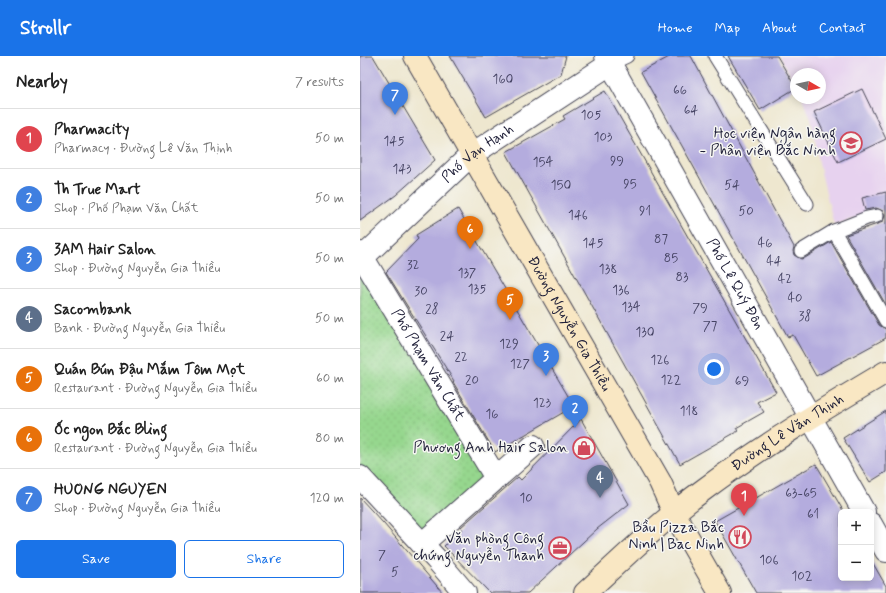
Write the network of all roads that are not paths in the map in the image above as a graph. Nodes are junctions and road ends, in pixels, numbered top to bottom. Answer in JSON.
{"nodes":[{"id":1,"x":415,"y":56,"type":"edge"},
{"id":2,"x":714,"y":56,"type":"edge"},
{"id":3,"x":614,"y":59,"type":"edge"},
{"id":4,"x":471,"y":155,"type":"junction"},
{"id":5,"x":807,"y":204,"type":"dead end"},
{"id":6,"x":877,"y":216,"type":"dead end"},
{"id":7,"x":834,"y":231,"type":"junction"},
{"id":8,"x":801,"y":251,"type":"dead end"},
{"id":9,"x":361,"y":257,"type":"edge"},
{"id":10,"x":886,"y":320,"type":"edge"},
{"id":11,"x":886,"y":372,"type":"edge"},
{"id":12,"x":809,"y":418,"type":"junction"},
{"id":13,"x":533,"y":446,"type":"dead end"},
{"id":14,"x":360,"y":477,"type":"edge"},
{"id":15,"x":496,"y":478,"type":"junction"},
{"id":16,"x":862,"y":509,"type":"edge"},
{"id":17,"x":674,"y":513,"type":"junction"},
{"id":18,"x":422,"y":544,"type":"junction"},
{"id":19,"x":465,"y":593,"type":"edge"},
{"id":20,"x":585,"y":593,"type":"edge"},
{"id":21,"x":720,"y":593,"type":"edge"}],
"edges":[{"from":1,"to":4,"type":"street","name":"Đường Nguyễn Gia Thiều"},
{"from":2,"to":5,"type":"lane"},
{"from":3,"to":4,"type":"street","name":"Phố Vạn Hạnh"},
{"from":3,"to":12,"type":"street","name":"Phố Lê Quý Đôn"},
{"from":4,"to":9,"type":"street","name":"Phố Vạn Hạnh"},
{"from":4,"to":17,"type":"street","name":"Đường Nguyễn Gia Thiều"},
{"from":6,"to":7,"type":"lane"},
{"from":7,"to":8,"type":"lane"},
{"from":7,"to":10,"type":"lane"},
{"from":9,"to":15,"type":"street","name":"Phố Phạm Văn Chất"},
{"from":11,"to":12,"type":"street","name":"Đường Lê Văn Thịnh"},
{"from":12,"to":16,"type":"street","name":"Phố Lê Quý Đôn"},
{"from":12,"to":17,"type":"street","name":"Đường Lê Văn Thịnh"},
{"from":13,"to":15,"type":"street"},
{"from":14,"to":18,"type":"street"},
{"from":15,"to":18,"type":"street"},
{"from":17,"to":20,"type":"street","name":"Đường Lê Văn Thịnh"},
{"from":17,"to":21,"type":"street","name":"Đường Nguyễn Gia Thiều"},
{"from":18,"to":19,"type":"street"}]}
